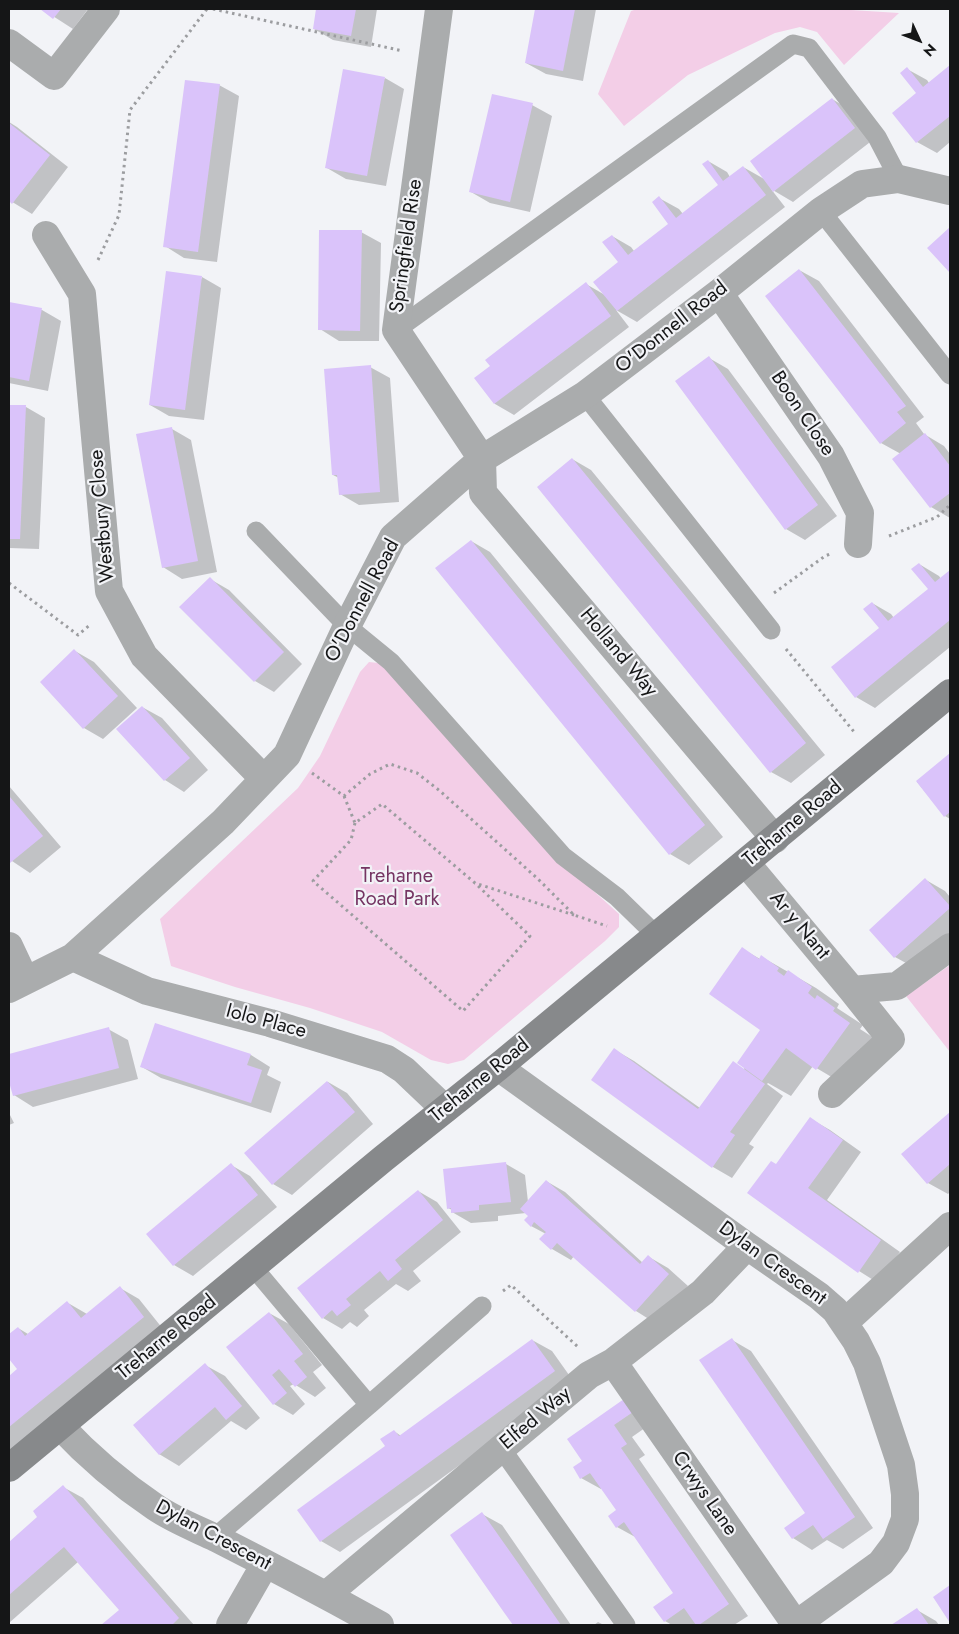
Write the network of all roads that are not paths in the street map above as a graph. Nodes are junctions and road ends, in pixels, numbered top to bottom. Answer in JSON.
{"nodes":[{"id":1,"x":106,"y":9,"type":"edge"},
{"id":2,"x":440,"y":9,"type":"edge"},
{"id":3,"x":9,"y":42,"type":"edge"},
{"id":4,"x":899,"y":179,"type":"junction"},
{"id":5,"x":949,"y":189,"type":"edge"},
{"id":6,"x":821,"y":211,"type":"junction"},
{"id":7,"x":46,"y":236,"type":"dead end"},
{"id":8,"x":719,"y":293,"type":"junction"},
{"id":9,"x":396,"y":330,"type":"junction"},
{"id":10,"x":950,"y":375,"type":"edge"},
{"id":11,"x":585,"y":395,"type":"junction"},
{"id":12,"x":482,"y":459,"type":"junction"},
{"id":13,"x":256,"y":531,"type":"dead end"},
{"id":14,"x":858,"y":544,"type":"road end"},
{"id":15,"x":347,"y":626,"type":"junction"},
{"id":16,"x":770,"y":630,"type":"road end"},
{"id":17,"x":950,"y":693,"type":"edge"},
{"id":18,"x":264,"y":779,"type":"junction"},
{"id":19,"x":775,"y":839,"type":"junction"},
{"id":20,"x":746,"y":863,"type":"junction"},
{"id":21,"x":657,"y":936,"type":"junction"},
{"id":22,"x":9,"y":946,"type":"edge"},
{"id":23,"x":950,"y":947,"type":"edge"},
{"id":24,"x":73,"y":957,"type":"junction"},
{"id":25,"x":17,"y":984,"type":"edge"},
{"id":26,"x":852,"y":990,"type":"junction"},
{"id":27,"x":498,"y":1067,"type":"junction"},
{"id":28,"x":832,"y":1094,"type":"dead end"},
{"id":29,"x":446,"y":1109,"type":"junction"},
{"id":30,"x":950,"y":1226,"type":"edge"},
{"id":31,"x":747,"y":1246,"type":"junction"},
{"id":32,"x":253,"y":1267,"type":"junction"},
{"id":33,"x":482,"y":1306,"type":"road end"},
{"id":34,"x":844,"y":1323,"type":"junction"},
{"id":35,"x":613,"y":1362,"type":"junction"},
{"id":36,"x":370,"y":1405,"type":"junction"},
{"id":37,"x":60,"y":1426,"type":"junction"},
{"id":38,"x":501,"y":1448,"type":"junction"},
{"id":39,"x":9,"y":1468,"type":"edge"},
{"id":40,"x":214,"y":1538,"type":"junction"},
{"id":41,"x":265,"y":1564,"type":"junction"},
{"id":42,"x":326,"y":1595,"type":"junction"},
{"id":43,"x":230,"y":1625,"type":"edge"},
{"id":44,"x":380,"y":1625,"type":"edge"},
{"id":45,"x":626,"y":1625,"type":"edge"},
{"id":46,"x":796,"y":1625,"type":"edge"}],
"edges":[{"from":1,"to":3,"type":"street"},
{"from":2,"to":9,"type":"street","name":"Springfield Rise"},
{"from":4,"to":5,"type":"street","name":"O'Donnell Road"},
{"from":4,"to":6,"type":"street","name":"O'Donnell Road"},
{"from":4,"to":9,"type":"lane"},
{"from":6,"to":8,"type":"street","name":"O'Donnell Road"},
{"from":6,"to":10,"type":"lane"},
{"from":7,"to":18,"type":"street","name":"Westbury Close"},
{"from":8,"to":11,"type":"street","name":"O'Donnell Road"},
{"from":8,"to":14,"type":"street","name":"Boon Close"},
{"from":9,"to":12,"type":"street","name":"Springfield Rise"},
{"from":11,"to":12,"type":"street","name":"O'Donnell Road"},
{"from":11,"to":16,"type":"lane"},
{"from":12,"to":15,"type":"street","name":"O'Donnell Road"},
{"from":12,"to":19,"type":"street","name":"Holland Way"},
{"from":13,"to":15,"type":"lane"},
{"from":15,"to":18,"type":"street","name":"O'Donnell Road"},
{"from":15,"to":21,"type":"lane"},
{"from":17,"to":19,"type":"street","name":"Treharne Road"},
{"from":18,"to":24,"type":"street","name":"O'Donnell Road"},
{"from":19,"to":20,"type":"street","name":"Treharne Road"},
{"from":20,"to":21,"type":"street","name":"Treharne Road"},
{"from":20,"to":26,"type":"street","name":"Ar y Nant"},
{"from":21,"to":27,"type":"street","name":"Treharne Road"},
{"from":22,"to":25,"type":"street"},
{"from":23,"to":26,"type":"street"},
{"from":24,"to":25,"type":"street","name":"O'Donnell Road"},
{"from":24,"to":29,"type":"street","name":"Iolo Place"},
{"from":26,"to":28,"type":"street","name":"Ar y Nant"},
{"from":27,"to":29,"type":"street","name":"Treharne Road"},
{"from":27,"to":31,"type":"street","name":"Dylan Crescent"},
{"from":29,"to":32,"type":"street","name":"Treharne Road"},
{"from":30,"to":34,"type":"street"},
{"from":31,"to":34,"type":"street","name":"Dylan Crescent"},
{"from":31,"to":35,"type":"street","name":"Elfed Way"},
{"from":32,"to":36,"type":"lane"},
{"from":32,"to":37,"type":"street","name":"Treharne Road"},
{"from":33,"to":36,"type":"lane"},
{"from":34,"to":46,"type":"street","name":"Dylan Crescent"},
{"from":35,"to":38,"type":"street","name":"Elfed Way"},
{"from":35,"to":46,"type":"street","name":"Crwys Lane"},
{"from":36,"to":40,"type":"lane"},
{"from":37,"to":39,"type":"street","name":"Treharne Road"},
{"from":37,"to":40,"type":"street","name":"Dylan Crescent"},
{"from":38,"to":42,"type":"street","name":"Elfed Way"},
{"from":38,"to":45,"type":"lane"},
{"from":40,"to":41,"type":"street","name":"Dylan Crescent"},
{"from":41,"to":42,"type":"street","name":"Dylan Crescent"},
{"from":41,"to":43,"type":"street"},
{"from":42,"to":44,"type":"street","name":"Dylan Crescent"}]}
